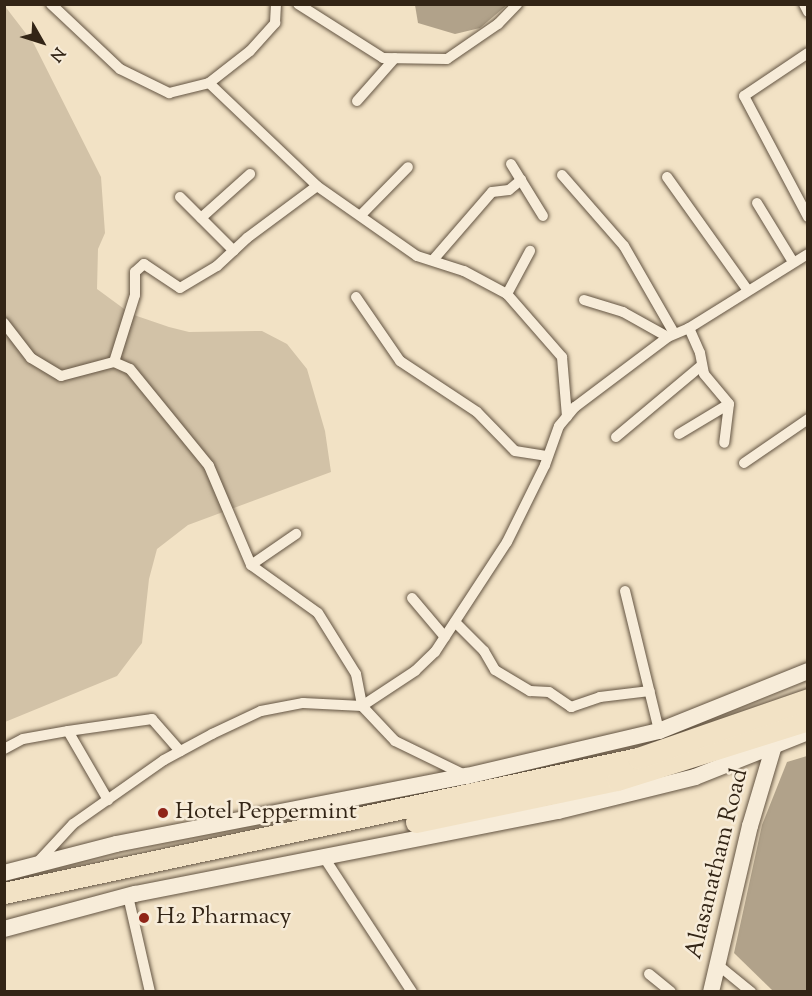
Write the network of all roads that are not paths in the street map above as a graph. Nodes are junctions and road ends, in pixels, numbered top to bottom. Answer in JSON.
{"nodes":[{"id":1,"x":51,"y":4,"type":"edge"},
{"id":2,"x":276,"y":4,"type":"edge"},
{"id":3,"x":298,"y":4,"type":"edge"},
{"id":4,"x":517,"y":4,"type":"edge"},
{"id":5,"x":804,"y":4,"type":"edge"},
{"id":6,"x":807,"y":12,"type":"edge"},
{"id":7,"x":807,"y":53,"type":"edge"},
{"id":8,"x":395,"y":58,"type":"junction"},
{"id":9,"x":209,"y":83,"type":"junction"},
{"id":10,"x":357,"y":101,"type":"dead end"},
{"id":11,"x":511,"y":164,"type":"dead end"},
{"id":12,"x":408,"y":167,"type":"dead end"},
{"id":13,"x":250,"y":174,"type":"dead end"},
{"id":14,"x":562,"y":175,"type":"dead end"},
{"id":15,"x":668,"y":177,"type":"dead end"},
{"id":16,"x":521,"y":180,"type":"junction"},
{"id":17,"x":317,"y":186,"type":"junction"},
{"id":18,"x":180,"y":197,"type":"dead end"},
{"id":19,"x":757,"y":203,"type":"dead end"},
{"id":20,"x":361,"y":215,"type":"junction"},
{"id":21,"x":543,"y":216,"type":"dead end"},
{"id":22,"x":807,"y":216,"type":"edge"},
{"id":23,"x":201,"y":218,"type":"junction"},
{"id":24,"x":234,"y":250,"type":"junction"},
{"id":25,"x":530,"y":251,"type":"dead end"},
{"id":26,"x":807,"y":254,"type":"edge"},
{"id":27,"x":432,"y":260,"type":"junction"},
{"id":28,"x":793,"y":262,"type":"junction"},
{"id":29,"x":747,"y":289,"type":"junction"},
{"id":30,"x":507,"y":294,"type":"junction"},
{"id":31,"x":356,"y":297,"type":"dead end"},
{"id":32,"x":584,"y":300,"type":"dead end"},
{"id":33,"x":4,"y":323,"type":"edge"},
{"id":34,"x":689,"y":328,"type":"junction"},
{"id":35,"x":671,"y":335,"type":"junction"},
{"id":36,"x":114,"y":362,"type":"junction"},
{"id":37,"x":702,"y":365,"type":"junction"},
{"id":38,"x":729,"y":405,"type":"junction"},
{"id":39,"x":567,"y":417,"type":"junction"},
{"id":40,"x":807,"y":419,"type":"edge"},
{"id":41,"x":679,"y":434,"type":"dead end"},
{"id":42,"x":616,"y":437,"type":"dead end"},
{"id":43,"x":724,"y":443,"type":"dead end"},
{"id":44,"x":548,"y":456,"type":"junction"},
{"id":45,"x":744,"y":463,"type":"dead end"},
{"id":46,"x":296,"y":534,"type":"dead end"},
{"id":47,"x":251,"y":565,"type":"junction"},
{"id":48,"x":625,"y":591,"type":"dead end"},
{"id":49,"x":412,"y":598,"type":"dead end"},
{"id":50,"x":455,"y":622,"type":"junction"},
{"id":51,"x":445,"y":637,"type":"junction"},
{"id":52,"x":807,"y":671,"type":"edge"},
{"id":53,"x":650,"y":691,"type":"junction"},
{"id":54,"x":807,"y":699,"type":"edge"},
{"id":55,"x":362,"y":706,"type":"junction"},
{"id":56,"x":807,"y":720,"type":"edge"},
{"id":57,"x":68,"y":731,"type":"junction"},
{"id":58,"x":659,"y":731,"type":"junction"},
{"id":59,"x":807,"y":732,"type":"edge"},
{"id":60,"x":4,"y":749,"type":"edge"},
{"id":61,"x":773,"y":749,"type":"junction"},
{"id":62,"x":180,"y":751,"type":"junction"},
{"id":63,"x":467,"y":776,"type":"junction"},
{"id":64,"x":108,"y":800,"type":"junction"},
{"id":65,"x":325,"y":859,"type":"junction"},
{"id":66,"x":37,"y":863,"type":"junction"},
{"id":67,"x":4,"y":873,"type":"edge"},
{"id":68,"x":4,"y":893,"type":"edge"},
{"id":69,"x":128,"y":896,"type":"junction"},
{"id":70,"x":4,"y":907,"type":"edge"},
{"id":71,"x":4,"y":929,"type":"edge"},
{"id":72,"x":718,"y":965,"type":"junction"},
{"id":73,"x":649,"y":974,"type":"dead end"},
{"id":74,"x":150,"y":992,"type":"edge"},
{"id":75,"x":412,"y":992,"type":"edge"},
{"id":76,"x":671,"y":992,"type":"edge"},
{"id":77,"x":711,"y":992,"type":"edge"},
{"id":78,"x":751,"y":992,"type":"edge"}],
"edges":[{"from":1,"to":9,"type":"street"},
{"from":2,"to":9,"type":"street"},
{"from":3,"to":8,"type":"street"},
{"from":4,"to":8,"type":"street"},
{"from":5,"to":6,"type":"street"},
{"from":7,"to":22,"type":"street"},
{"from":8,"to":10,"type":"street"},
{"from":9,"to":17,"type":"street"},
{"from":11,"to":16,"type":"street"},
{"from":12,"to":20,"type":"street"},
{"from":13,"to":23,"type":"street"},
{"from":14,"to":35,"type":"street"},
{"from":15,"to":29,"type":"street"},
{"from":16,"to":21,"type":"street"},
{"from":16,"to":27,"type":"street"},
{"from":17,"to":20,"type":"street"},
{"from":17,"to":24,"type":"street"},
{"from":18,"to":23,"type":"street"},
{"from":19,"to":28,"type":"street"},
{"from":20,"to":27,"type":"street"},
{"from":23,"to":24,"type":"street"},
{"from":24,"to":36,"type":"street"},
{"from":25,"to":30,"type":"street"},
{"from":26,"to":28,"type":"street"},
{"from":27,"to":30,"type":"street"},
{"from":28,"to":29,"type":"street"},
{"from":29,"to":34,"type":"street"},
{"from":30,"to":39,"type":"street"},
{"from":31,"to":44,"type":"street"},
{"from":32,"to":35,"type":"street"},
{"from":33,"to":36,"type":"street"},
{"from":34,"to":35,"type":"street"},
{"from":34,"to":37,"type":"street"},
{"from":35,"to":39,"type":"street"},
{"from":36,"to":47,"type":"street"},
{"from":37,"to":38,"type":"street"},
{"from":37,"to":42,"type":"street"},
{"from":38,"to":41,"type":"street"},
{"from":38,"to":43,"type":"street"},
{"from":39,"to":44,"type":"street"},
{"from":40,"to":45,"type":"street"},
{"from":44,"to":50,"type":"street"},
{"from":46,"to":47,"type":"street"},
{"from":47,"to":55,"type":"street"},
{"from":48,"to":53,"type":"street"},
{"from":49,"to":51,"type":"street"},
{"from":50,"to":51,"type":"street"},
{"from":50,"to":53,"type":"street"},
{"from":51,"to":55,"type":"street"},
{"from":52,"to":58,"type":"street"},
{"from":53,"to":58,"type":"street"},
{"from":54,"to":68,"type":"highway"},
{"from":55,"to":62,"type":"street"},
{"from":55,"to":63,"type":"street"},
{"from":56,"to":70,"type":"highway"},
{"from":57,"to":60,"type":"street"},
{"from":57,"to":62,"type":"street"},
{"from":57,"to":64,"type":"street"},
{"from":58,"to":63,"type":"street"},
{"from":59,"to":61,"type":"street"},
{"from":61,"to":65,"type":"street"},
{"from":61,"to":72,"type":"street","name":"Alasanatham Road"},
{"from":62,"to":64,"type":"street"},
{"from":63,"to":66,"type":"street"},
{"from":64,"to":66,"type":"street"},
{"from":65,"to":69,"type":"street"},
{"from":65,"to":75,"type":"street"},
{"from":66,"to":67,"type":"street"},
{"from":69,"to":71,"type":"street"},
{"from":69,"to":74,"type":"street"},
{"from":72,"to":77,"type":"street","name":"Alasanatham Road"},
{"from":72,"to":78,"type":"street"},
{"from":73,"to":76,"type":"street"}]}
